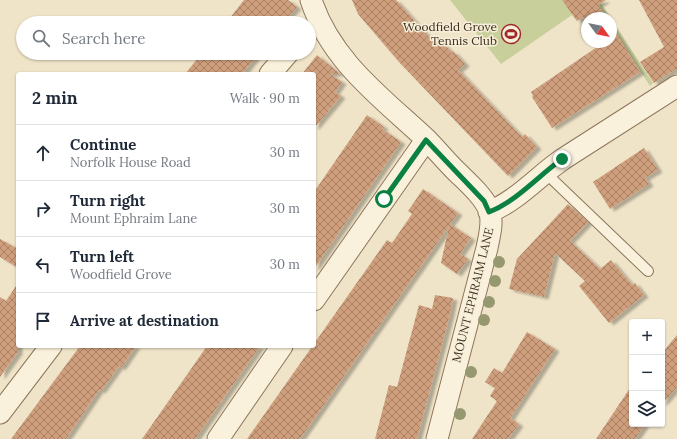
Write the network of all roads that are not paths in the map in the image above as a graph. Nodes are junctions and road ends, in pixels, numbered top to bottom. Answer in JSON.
{"nodes":[{"id":1,"x":311,"y":0,"type":"edge"},
{"id":2,"x":313,"y":16,"type":"edge"},
{"id":3,"x":316,"y":26,"type":"edge"},
{"id":4,"x":282,"y":60,"type":"edge"},
{"id":5,"x":272,"y":72,"type":"edge"},
{"id":6,"x":677,"y":86,"type":"edge"},
{"id":7,"x":426,"y":140,"type":"junction"},
{"id":8,"x":546,"y":171,"type":"junction"},
{"id":9,"x":489,"y":212,"type":"junction"},
{"id":10,"x":648,"y":271,"type":"dead end"},
{"id":11,"x":316,"y":297,"type":"edge"},
{"id":12,"x":49,"y":348,"type":"edge"},
{"id":13,"x":281,"y":348,"type":"edge"},
{"id":14,"x":0,"y":414,"type":"edge"},
{"id":15,"x":218,"y":439,"type":"edge"},
{"id":16,"x":437,"y":439,"type":"edge"}],
"edges":[{"from":1,"to":2,"type":"street","name":"MOUNT EPHRAIM LANE"},
{"from":3,"to":7,"type":"street","name":"MOUNT EPHRAIM LANE"},
{"from":4,"to":5,"type":"street"},
{"from":6,"to":8,"type":"street"},
{"from":7,"to":9,"type":"street","name":"MOUNT EPHRAIM LANE"},
{"from":7,"to":11,"type":"street"},
{"from":8,"to":9,"type":"street"},
{"from":8,"to":10,"type":"lane"},
{"from":9,"to":16,"type":"street","name":"MOUNT EPHRAIM LANE"},
{"from":12,"to":14,"type":"street"},
{"from":13,"to":15,"type":"street"}]}
